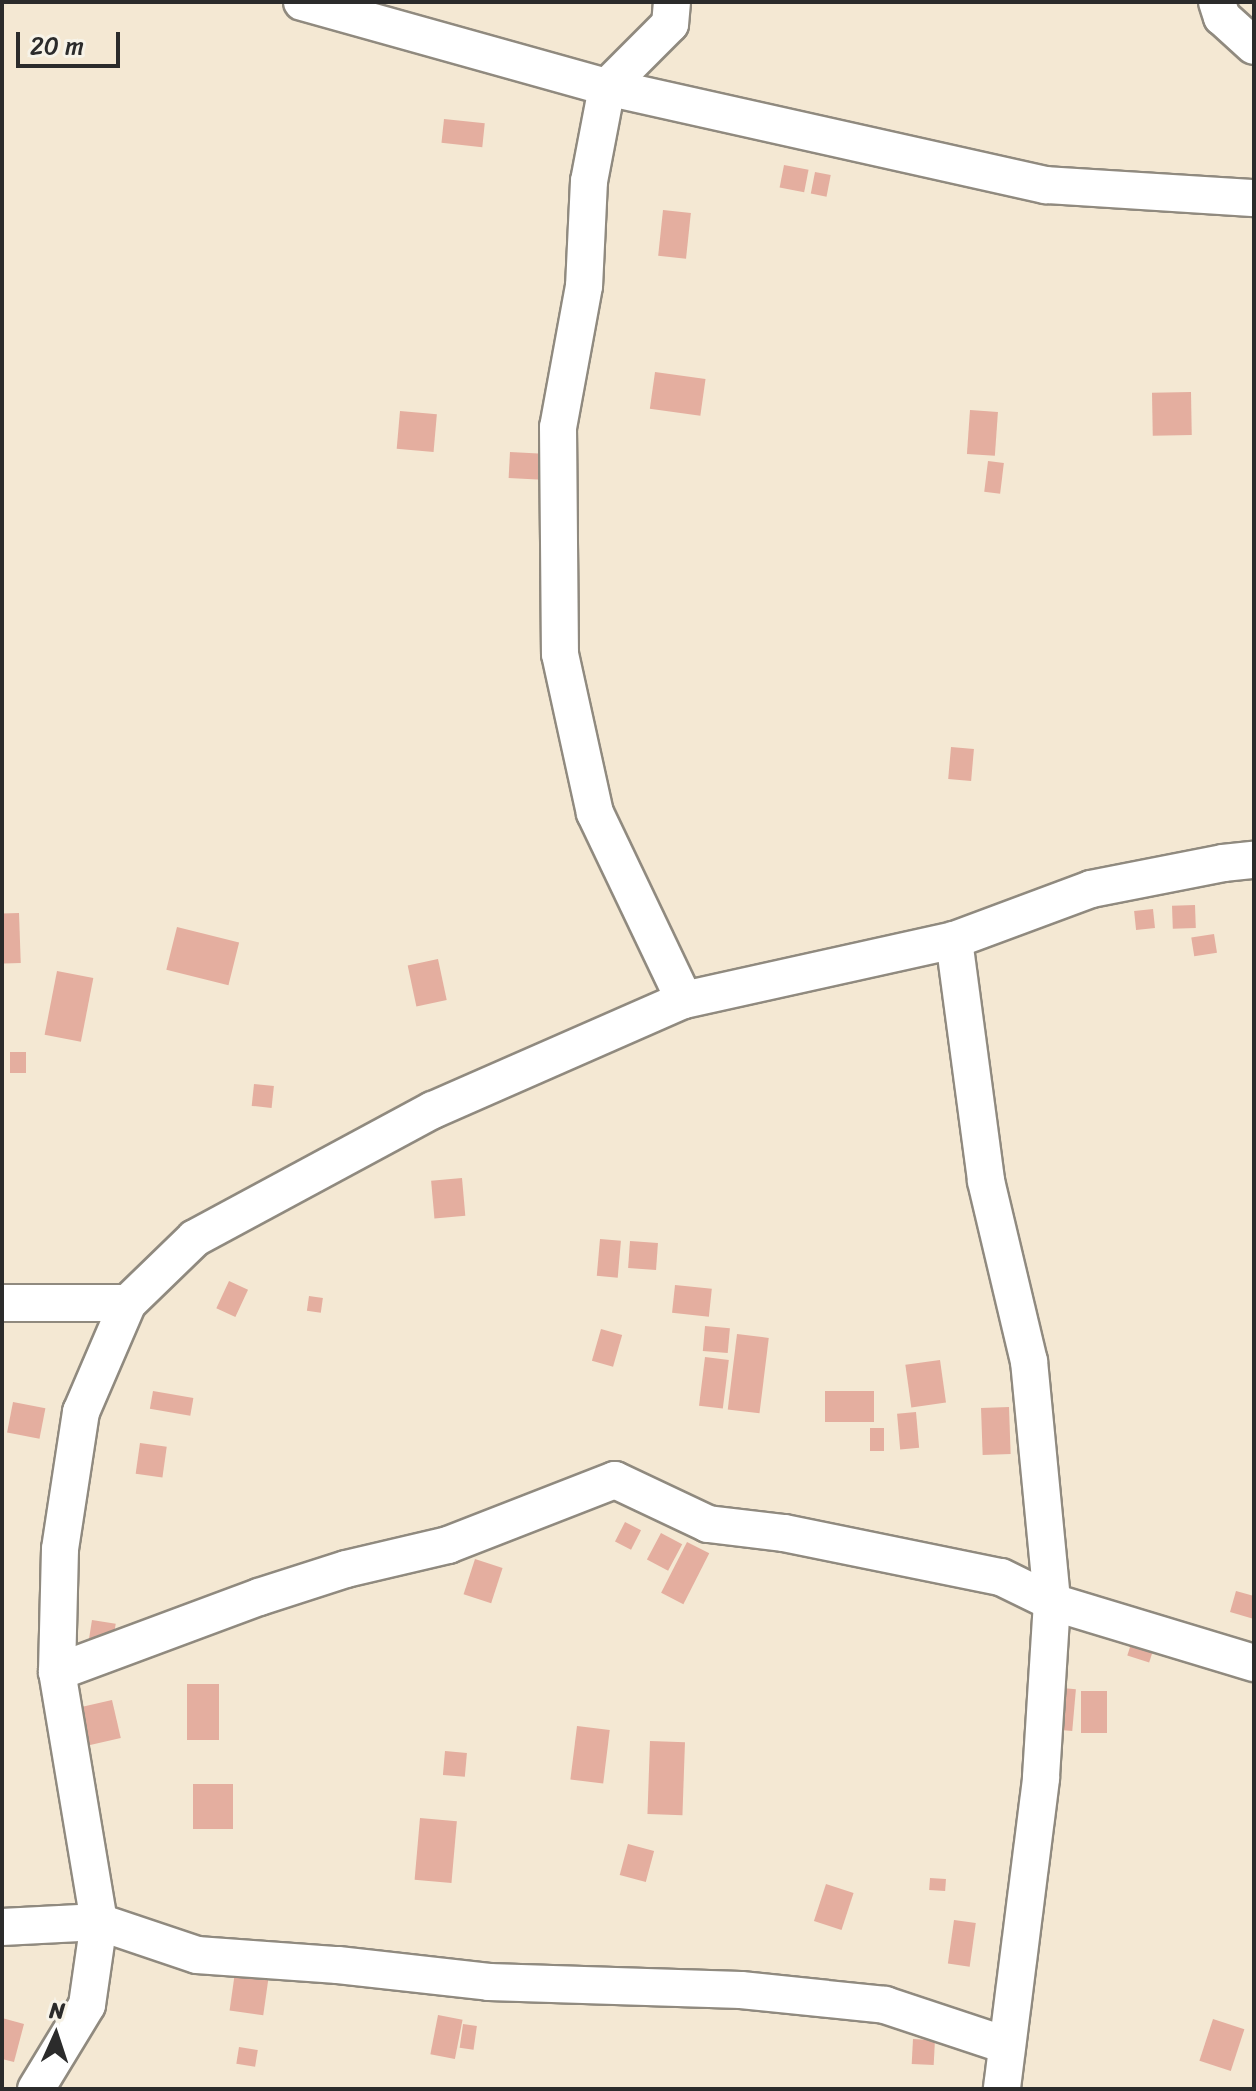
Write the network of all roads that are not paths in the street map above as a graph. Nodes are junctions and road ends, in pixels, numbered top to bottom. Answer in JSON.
{"nodes":[{"id":1,"x":302,"y":2,"type":"edge"},
{"id":2,"x":672,"y":2,"type":"edge"},
{"id":3,"x":1217,"y":2,"type":"edge"},
{"id":4,"x":1254,"y":46,"type":"edge"},
{"id":5,"x":607,"y":87,"type":"junction"},
{"id":6,"x":1254,"y":198,"type":"edge"},
{"id":7,"x":1254,"y":860,"type":"edge"},
{"id":8,"x":954,"y":940,"type":"junction"},
{"id":9,"x":684,"y":1000,"type":"junction"},
{"id":10,"x":2,"y":1303,"type":"edge"},
{"id":11,"x":128,"y":1303,"type":"junction"},
{"id":12,"x":1052,"y":1602,"type":"junction"},
{"id":13,"x":1254,"y":1663,"type":"edge"},
{"id":14,"x":57,"y":1672,"type":"junction"},
{"id":15,"x":99,"y":1922,"type":"junction"},
{"id":16,"x":2,"y":1927,"type":"edge"},
{"id":17,"x":1005,"y":2045,"type":"junction"},
{"id":18,"x":36,"y":2089,"type":"edge"},
{"id":19,"x":1002,"y":2089,"type":"edge"}],
"edges":[{"from":1,"to":5,"type":"street"},
{"from":2,"to":5,"type":"street"},
{"from":3,"to":4,"type":"street"},
{"from":5,"to":6,"type":"street"},
{"from":5,"to":9,"type":"street"},
{"from":7,"to":8,"type":"street"},
{"from":8,"to":9,"type":"street"},
{"from":8,"to":12,"type":"street"},
{"from":9,"to":11,"type":"street"},
{"from":10,"to":11,"type":"street"},
{"from":11,"to":14,"type":"street"},
{"from":12,"to":13,"type":"street"},
{"from":12,"to":14,"type":"street"},
{"from":12,"to":17,"type":"street"},
{"from":14,"to":15,"type":"street"},
{"from":15,"to":16,"type":"street"},
{"from":15,"to":17,"type":"street"},
{"from":15,"to":18,"type":"street"},
{"from":17,"to":19,"type":"street"}]}
